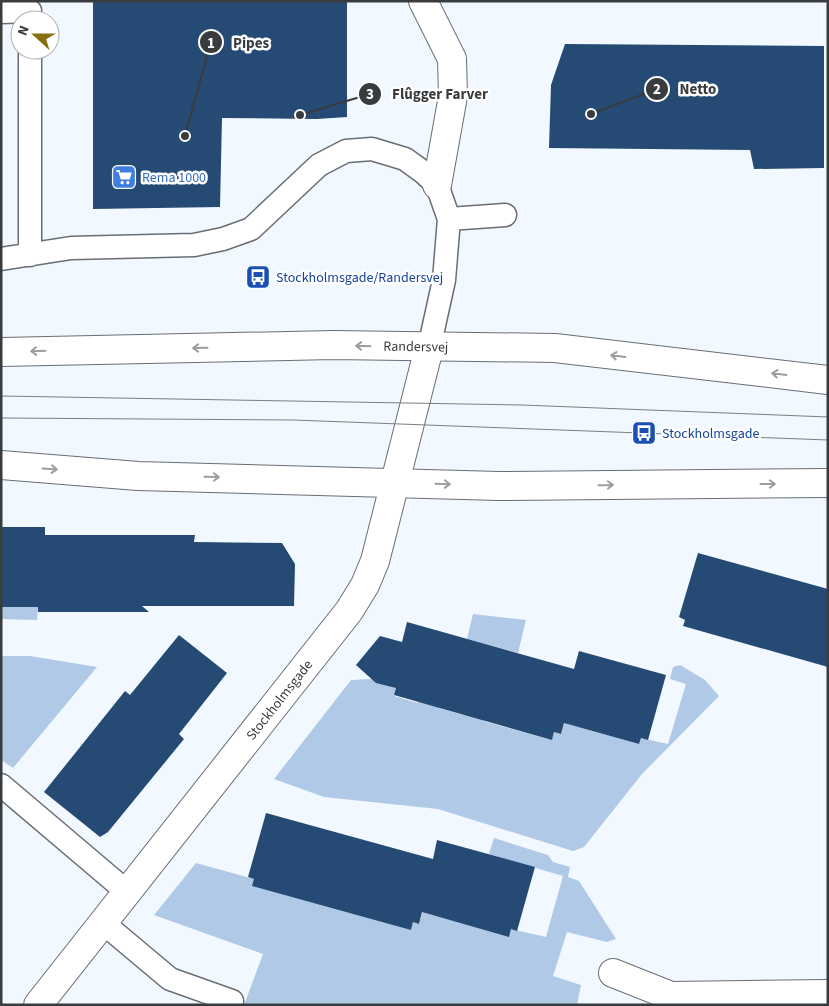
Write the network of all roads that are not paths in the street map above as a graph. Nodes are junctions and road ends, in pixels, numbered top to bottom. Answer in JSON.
{"nodes":[{"id":1,"x":423,"y":1,"type":"edge"},
{"id":2,"x":30,"y":60,"type":"edge"},
{"id":3,"x":437,"y":185,"type":"junction"},
{"id":4,"x":506,"y":214,"type":"dead end"},
{"id":5,"x":449,"y":219,"type":"junction"},
{"id":6,"x":30,"y":255,"type":"junction"},
{"id":7,"x":1,"y":259,"type":"edge"},
{"id":8,"x":429,"y":348,"type":"junction"},
{"id":9,"x":1,"y":352,"type":"edge"},
{"id":10,"x":828,"y":380,"type":"edge"},
{"id":11,"x":1,"y":465,"type":"edge"},
{"id":12,"x":395,"y":482,"type":"junction"},
{"id":13,"x":828,"y":483,"type":"edge"},
{"id":14,"x":1,"y":785,"type":"edge"},
{"id":15,"x":126,"y":891,"type":"junction"},
{"id":16,"x":102,"y":922,"type":"junction"},
{"id":17,"x":613,"y":973,"type":"dead end"},
{"id":18,"x":828,"y":994,"type":"edge"},
{"id":19,"x":232,"y":1001,"type":"dead end"},
{"id":20,"x":38,"y":1005,"type":"edge"}],
"edges":[{"from":1,"to":3,"type":"street"},
{"from":2,"to":6,"type":"lane"},
{"from":3,"to":5,"type":"lane"},
{"from":3,"to":6,"type":"lane"},
{"from":4,"to":5,"type":"lane"},
{"from":5,"to":8,"type":"lane"},
{"from":6,"to":7,"type":"lane"},
{"from":8,"to":9,"type":"street","name":"Randersvej","one_way":true},
{"from":10,"to":8,"type":"street","name":"Randersvej","one_way":true},
{"from":8,"to":12,"type":"street","name":"Stockholmsgade"},
{"from":11,"to":12,"type":"street","one_way":true},
{"from":12,"to":13,"type":"street","one_way":true},
{"from":12,"to":15,"type":"street","name":"Stockholmsgade"},
{"from":14,"to":15,"type":"lane"},
{"from":15,"to":16,"type":"street","name":"Stockholmsgade"},
{"from":16,"to":19,"type":"lane"},
{"from":16,"to":20,"type":"street","name":"Stockholmsgade"},
{"from":17,"to":18,"type":"street"}]}
